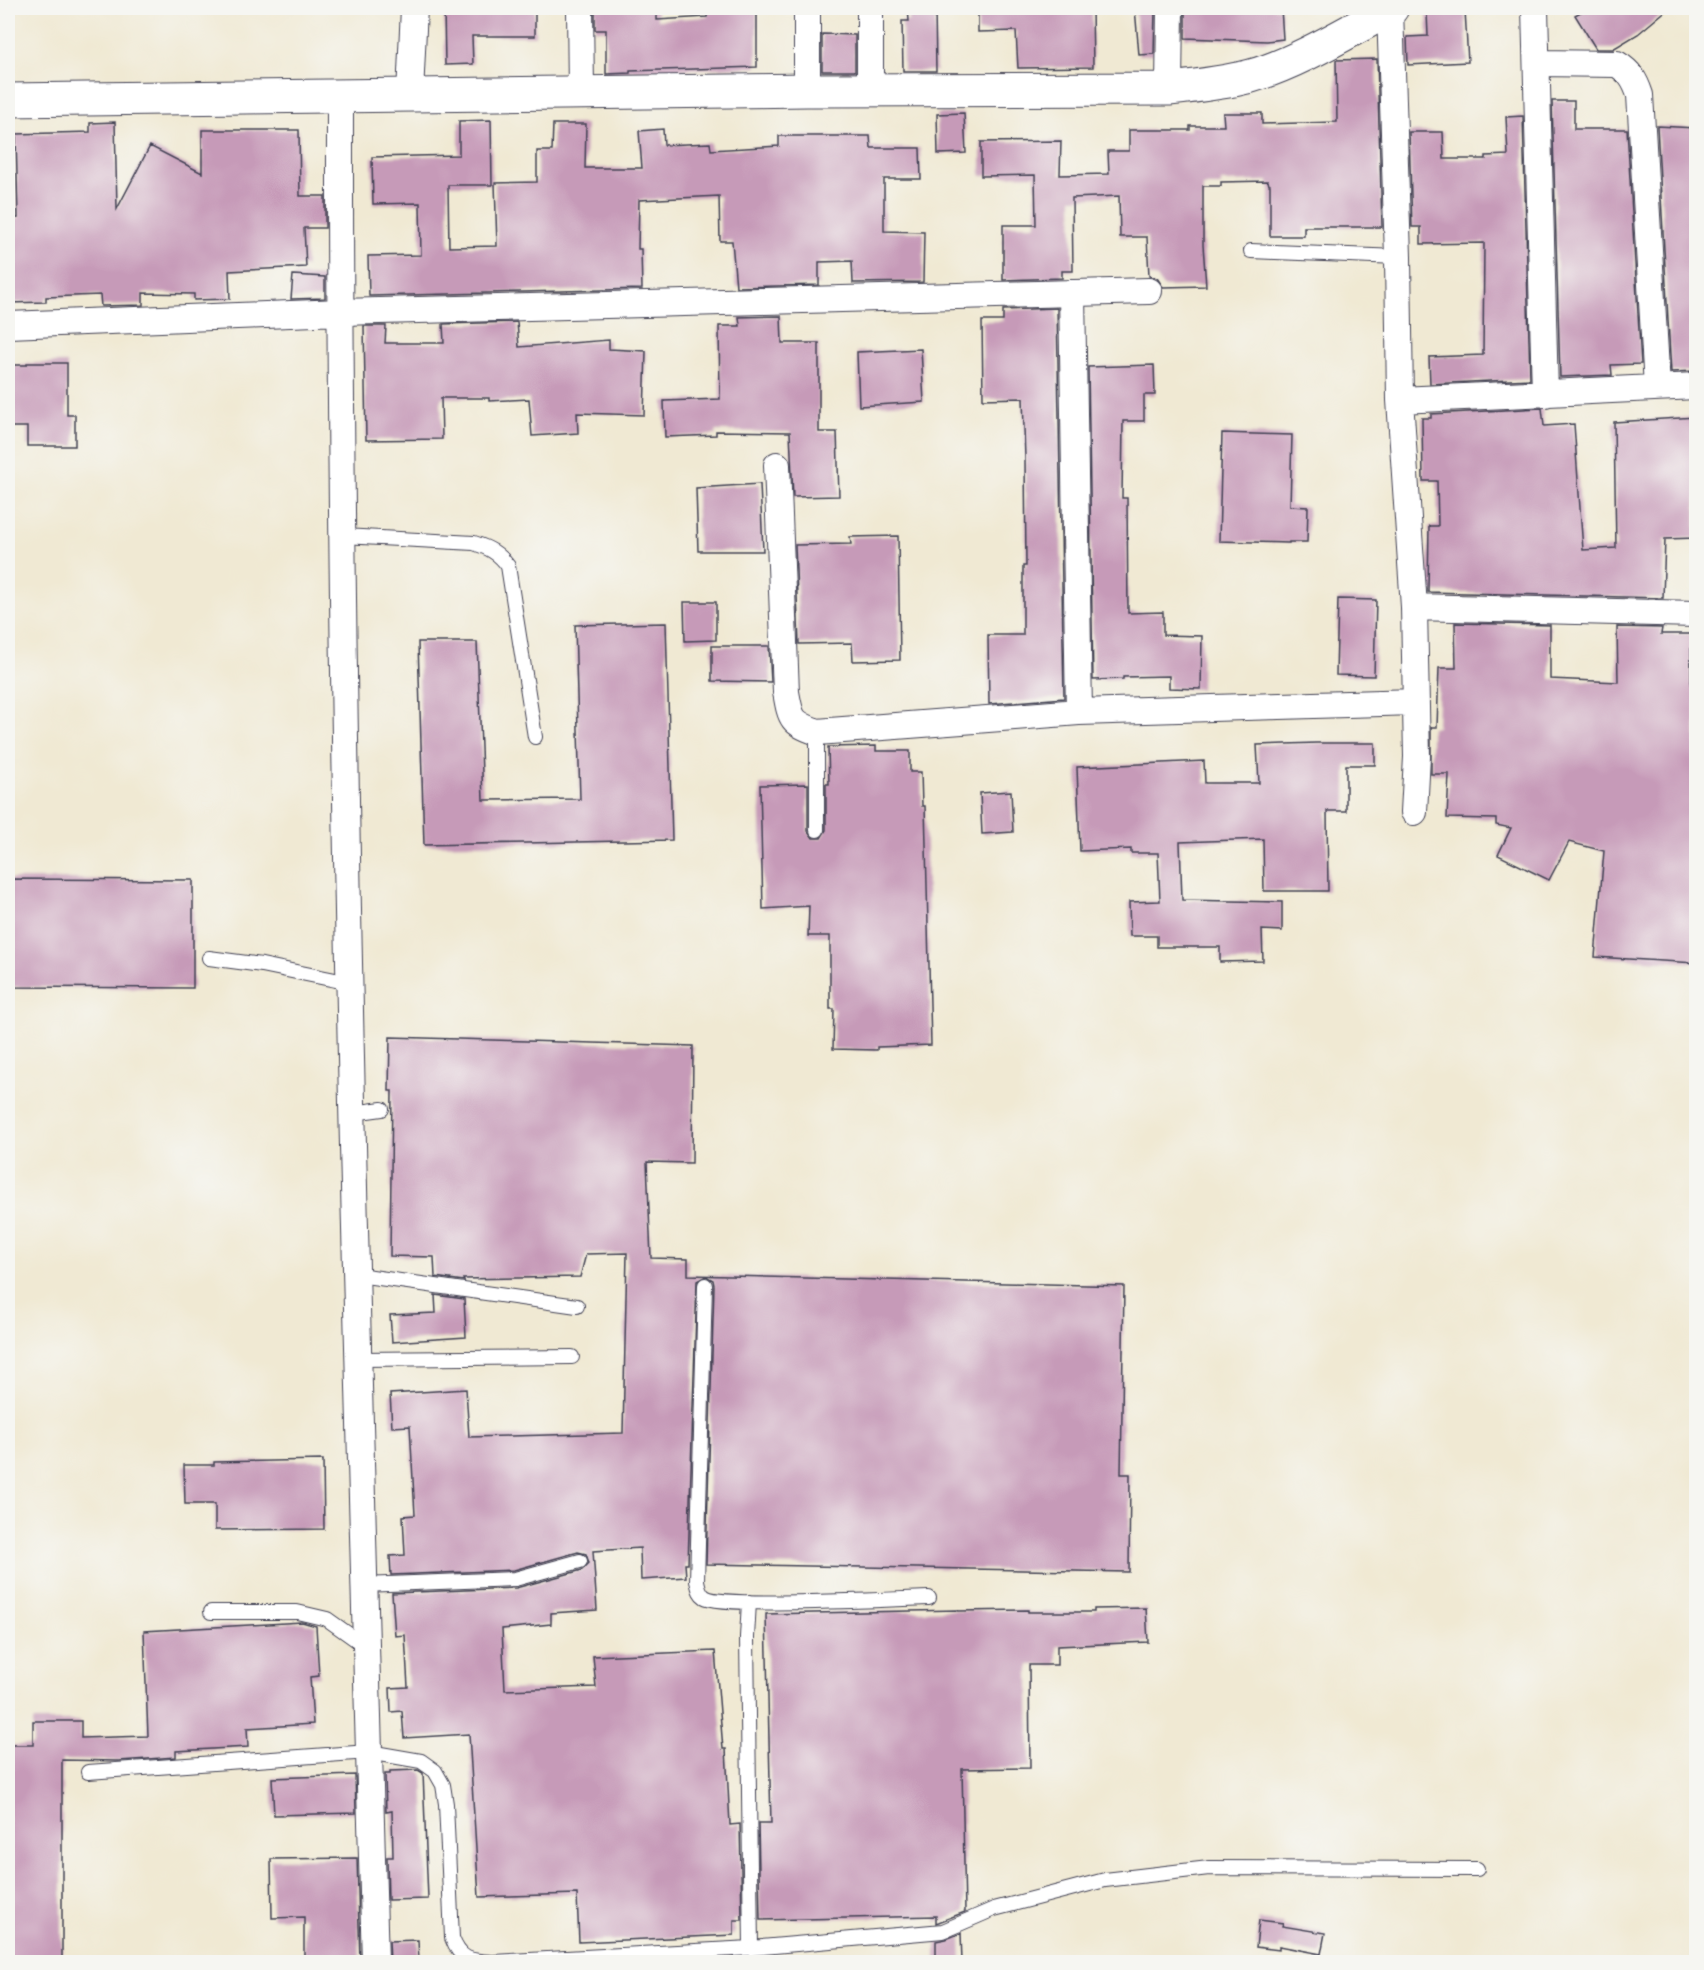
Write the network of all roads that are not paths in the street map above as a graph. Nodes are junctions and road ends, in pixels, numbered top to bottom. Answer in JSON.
{"nodes":[{"id":1,"x":414,"y":8,"type":"edge"},
{"id":2,"x":580,"y":8,"type":"edge"},
{"id":3,"x":807,"y":8,"type":"edge"},
{"id":4,"x":870,"y":8,"type":"edge"},
{"id":5,"x":1170,"y":8,"type":"edge"},
{"id":6,"x":1391,"y":8,"type":"edge"},
{"id":7,"x":1535,"y":8,"type":"edge"},
{"id":8,"x":1537,"y":63,"type":"junction"},
{"id":9,"x":870,"y":89,"type":"junction"},
{"id":10,"x":1169,"y":89,"type":"junction"},
{"id":11,"x":807,"y":90,"type":"junction"},
{"id":12,"x":580,"y":92,"type":"junction"},
{"id":13,"x":410,"y":94,"type":"junction"},
{"id":14,"x":340,"y":95,"type":"junction"},
{"id":15,"x":8,"y":100,"type":"edge"},
{"id":16,"x":1251,"y":251,"type":"dead end"},
{"id":17,"x":1398,"y":257,"type":"junction"},
{"id":18,"x":1149,"y":291,"type":"dead end"},
{"id":19,"x":1072,"y":293,"type":"junction"},
{"id":20,"x":340,"y":312,"type":"junction"},
{"id":21,"x":8,"y":325,"type":"edge"},
{"id":22,"x":1696,"y":386,"type":"edge"},
{"id":23,"x":1657,"y":387,"type":"junction"},
{"id":24,"x":1545,"y":394,"type":"junction"},
{"id":25,"x":1400,"y":400,"type":"junction"},
{"id":26,"x":777,"y":465,"type":"dead end"},
{"id":27,"x":343,"y":536,"type":"junction"},
{"id":28,"x":1414,"y":607,"type":"junction"},
{"id":29,"x":1696,"y":614,"type":"edge"},
{"id":30,"x":1415,"y":702,"type":"junction"},
{"id":31,"x":1079,"y":712,"type":"junction"},
{"id":32,"x":817,"y":732,"type":"junction"},
{"id":33,"x":535,"y":737,"type":"dead end"},
{"id":34,"x":1414,"y":812,"type":"dead end"},
{"id":35,"x":817,"y":830,"type":"dead end"},
{"id":36,"x":209,"y":958,"type":"dead end"},
{"id":37,"x":350,"y":983,"type":"junction"},
{"id":38,"x":382,"y":1109,"type":"dead end"},
{"id":39,"x":353,"y":1113,"type":"junction"},
{"id":40,"x":358,"y":1275,"type":"junction"},
{"id":41,"x":705,"y":1285,"type":"dead end"},
{"id":42,"x":577,"y":1306,"type":"dead end"},
{"id":43,"x":572,"y":1357,"type":"dead end"},
{"id":44,"x":359,"y":1359,"type":"junction"},
{"id":45,"x":580,"y":1561,"type":"dead end"},
{"id":46,"x":363,"y":1585,"type":"junction"},
{"id":47,"x":930,"y":1598,"type":"dead end"},
{"id":48,"x":749,"y":1602,"type":"junction"},
{"id":49,"x":211,"y":1612,"type":"dead end"},
{"id":50,"x":365,"y":1646,"type":"junction"},
{"id":51,"x":369,"y":1752,"type":"junction"},
{"id":52,"x":88,"y":1772,"type":"dead end"},
{"id":53,"x":1478,"y":1869,"type":"dead end"},
{"id":54,"x":751,"y":1948,"type":"junction"},
{"id":55,"x":375,"y":1962,"type":"edge"},
{"id":56,"x":493,"y":1962,"type":"edge"}],
"edges":[{"from":1,"to":13,"type":"street"},
{"from":2,"to":12,"type":"street"},
{"from":3,"to":11,"type":"street"},
{"from":4,"to":9,"type":"street"},
{"from":5,"to":10,"type":"street"},
{"from":6,"to":10,"type":"street"},
{"from":6,"to":17,"type":"street"},
{"from":7,"to":8,"type":"street"},
{"from":8,"to":23,"type":"street"},
{"from":8,"to":24,"type":"street"},
{"from":9,"to":10,"type":"street"},
{"from":9,"to":11,"type":"street"},
{"from":11,"to":12,"type":"street"},
{"from":12,"to":13,"type":"street"},
{"from":13,"to":14,"type":"street"},
{"from":14,"to":15,"type":"street"},
{"from":14,"to":20,"type":"street"},
{"from":16,"to":17,"type":"lane"},
{"from":17,"to":25,"type":"street"},
{"from":18,"to":19,"type":"street"},
{"from":19,"to":20,"type":"street"},
{"from":19,"to":31,"type":"street"},
{"from":20,"to":21,"type":"street"},
{"from":20,"to":27,"type":"street"},
{"from":22,"to":23,"type":"street"},
{"from":23,"to":24,"type":"street"},
{"from":24,"to":25,"type":"street"},
{"from":25,"to":28,"type":"street"},
{"from":26,"to":32,"type":"street"},
{"from":27,"to":33,"type":"lane"},
{"from":27,"to":37,"type":"street"},
{"from":28,"to":29,"type":"street"},
{"from":28,"to":30,"type":"street"},
{"from":30,"to":31,"type":"street"},
{"from":30,"to":34,"type":"street"},
{"from":31,"to":32,"type":"street"},
{"from":32,"to":35,"type":"lane"},
{"from":36,"to":37,"type":"lane"},
{"from":37,"to":39,"type":"street"},
{"from":38,"to":39,"type":"lane"},
{"from":39,"to":40,"type":"street"},
{"from":40,"to":42,"type":"lane"},
{"from":40,"to":44,"type":"street"},
{"from":41,"to":48,"type":"lane"},
{"from":43,"to":44,"type":"lane"},
{"from":44,"to":46,"type":"street"},
{"from":45,"to":46,"type":"lane"},
{"from":46,"to":50,"type":"street"},
{"from":47,"to":48,"type":"lane"},
{"from":48,"to":54,"type":"lane"},
{"from":49,"to":50,"type":"lane"},
{"from":50,"to":51,"type":"street"},
{"from":51,"to":52,"type":"lane"},
{"from":51,"to":55,"type":"street"},
{"from":51,"to":56,"type":"lane"},
{"from":53,"to":54,"type":"lane"},
{"from":54,"to":56,"type":"lane"}]}
